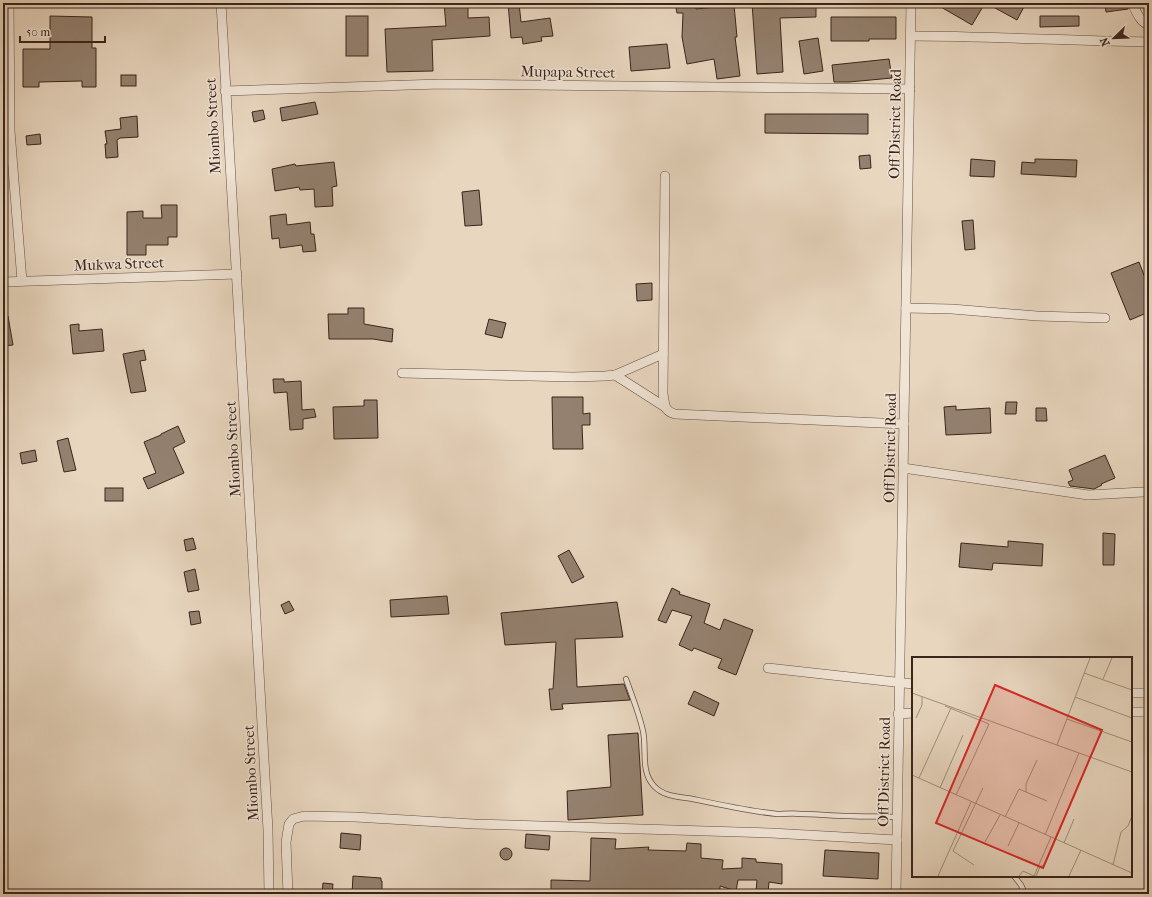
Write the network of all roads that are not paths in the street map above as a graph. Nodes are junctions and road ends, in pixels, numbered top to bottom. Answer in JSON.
{"nodes":[{"id":1,"x":9,"y":3,"type":"edge"},
{"id":2,"x":221,"y":3,"type":"edge"},
{"id":3,"x":911,"y":3,"type":"edge"},
{"id":4,"x":1133,"y":5,"type":"dead end"},
{"id":5,"x":1149,"y":25,"type":"edge"},
{"id":6,"x":911,"y":36,"type":"junction"},
{"id":7,"x":1149,"y":42,"type":"edge"},
{"id":8,"x":910,"y":89,"type":"junction"},
{"id":9,"x":225,"y":91,"type":"junction"},
{"id":10,"x":665,"y":176,"type":"dead end"},
{"id":11,"x":237,"y":274,"type":"junction"},
{"id":12,"x":22,"y":281,"type":"junction"},
{"id":13,"x":3,"y":282,"type":"edge"},
{"id":14,"x":906,"y":308,"type":"junction"},
{"id":15,"x":1105,"y":318,"type":"dead end"},
{"id":16,"x":663,"y":354,"type":"junction"},
{"id":17,"x":402,"y":373,"type":"dead end"},
{"id":18,"x":615,"y":375,"type":"junction"},
{"id":19,"x":665,"y":407,"type":"junction"},
{"id":20,"x":904,"y":424,"type":"junction"},
{"id":21,"x":903,"y":468,"type":"junction"},
{"id":22,"x":1143,"y":492,"type":"dead end"},
{"id":23,"x":768,"y":668,"type":"dead end"},
{"id":24,"x":626,"y":679,"type":"dead end"},
{"id":25,"x":900,"y":682,"type":"junction"},
{"id":26,"x":912,"y":684,"type":"edge"},
{"id":27,"x":1149,"y":692,"type":"edge"},
{"id":28,"x":1132,"y":693,"type":"edge"},
{"id":29,"x":1132,"y":712,"type":"edge"},
{"id":30,"x":1149,"y":712,"type":"edge"},
{"id":31,"x":912,"y":713,"type":"edge"},
{"id":32,"x":898,"y":714,"type":"junction"},
{"id":33,"x":897,"y":817,"type":"junction"},
{"id":34,"x":897,"y":840,"type":"junction"},
{"id":35,"x":1015,"y":877,"type":"edge"},
{"id":36,"x":269,"y":894,"type":"edge"},
{"id":37,"x":288,"y":894,"type":"edge"},
{"id":38,"x":896,"y":894,"type":"edge"},
{"id":39,"x":1025,"y":894,"type":"edge"}],
"edges":[{"from":1,"to":12,"type":"street"},
{"from":2,"to":9,"type":"street","name":"Miombo Street"},
{"from":3,"to":6,"type":"street","name":"Off District Road"},
{"from":4,"to":5,"type":"street"},
{"from":6,"to":7,"type":"street"},
{"from":6,"to":8,"type":"street","name":"Off District Road"},
{"from":8,"to":9,"type":"street","name":"Mupapa Street"},
{"from":8,"to":14,"type":"street","name":"Off District Road"},
{"from":9,"to":11,"type":"street","name":"Miombo Street"},
{"from":10,"to":16,"type":"street"},
{"from":11,"to":12,"type":"street","name":"Mukwa Street"},
{"from":11,"to":36,"type":"street","name":"Miombo Street"},
{"from":12,"to":13,"type":"street","name":"Mukwa Street"},
{"from":14,"to":15,"type":"street"},
{"from":14,"to":20,"type":"street","name":"Off District Road"},
{"from":16,"to":18,"type":"street"},
{"from":16,"to":19,"type":"street"},
{"from":17,"to":18,"type":"street"},
{"from":18,"to":19,"type":"street"},
{"from":19,"to":20,"type":"street"},
{"from":20,"to":21,"type":"street","name":"Off District Road"},
{"from":21,"to":22,"type":"street"},
{"from":21,"to":25,"type":"street","name":"Off District Road"},
{"from":23,"to":25,"type":"street"},
{"from":24,"to":33,"type":"lane"},
{"from":25,"to":26,"type":"street"},
{"from":25,"to":32,"type":"street","name":"Off District Road"},
{"from":27,"to":28,"type":"street"},
{"from":29,"to":30,"type":"street"},
{"from":31,"to":32,"type":"street"},
{"from":32,"to":33,"type":"street","name":"Off District Road"},
{"from":33,"to":34,"type":"street","name":"Off District Road"},
{"from":34,"to":37,"type":"street"},
{"from":34,"to":38,"type":"street","name":"Off District Road"},
{"from":35,"to":39,"type":"lane"}]}
